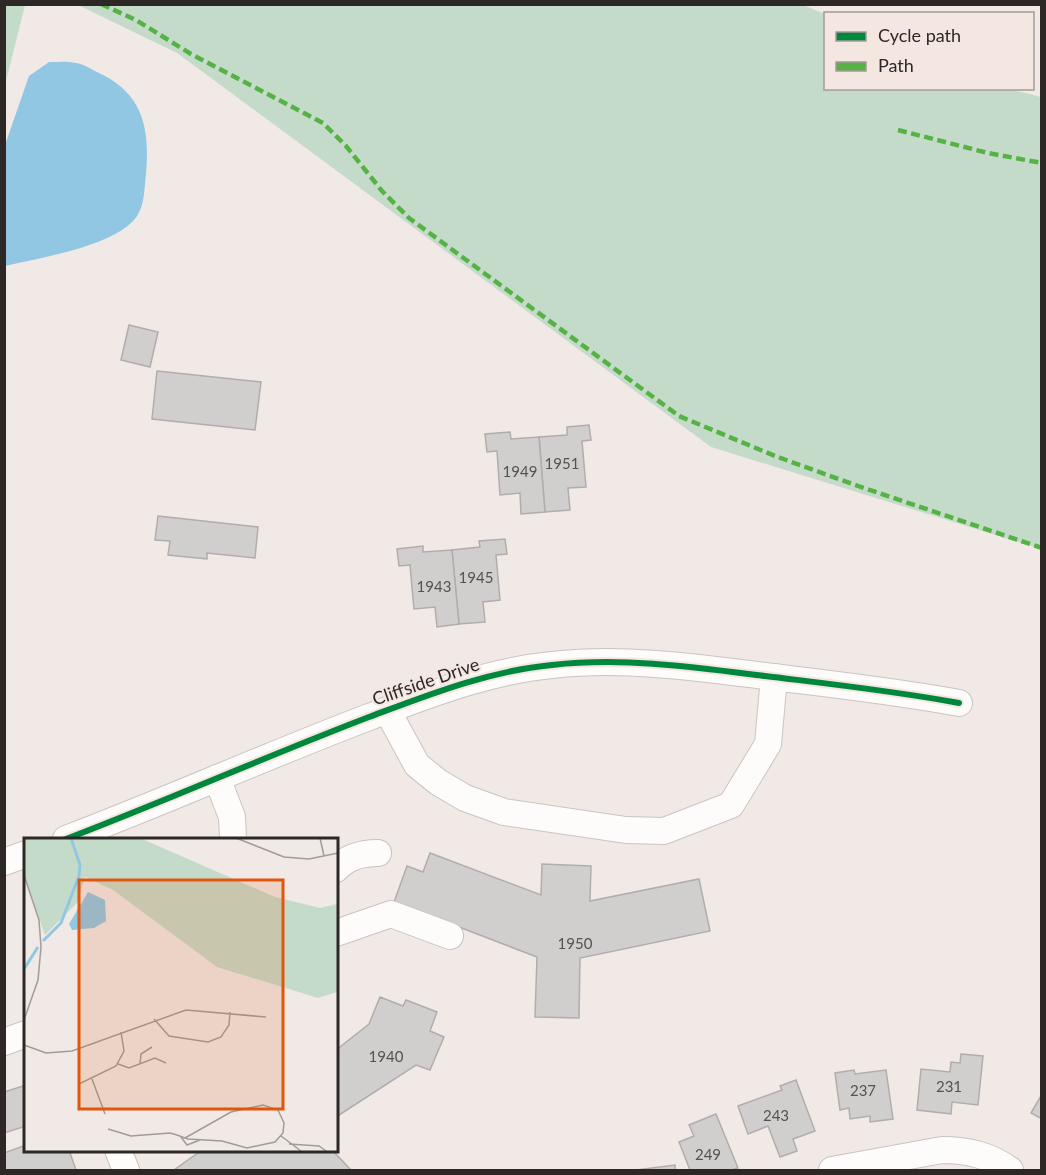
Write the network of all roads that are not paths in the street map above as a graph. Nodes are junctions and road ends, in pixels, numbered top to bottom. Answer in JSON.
{"nodes":[{"id":1,"x":774,"y":677,"type":"junction"},
{"id":2,"x":959,"y":703,"type":"dead end"},
{"id":3,"x":387,"y":710,"type":"junction"},
{"id":4,"x":217,"y":778,"type":"junction"},
{"id":5,"x":68,"y":838,"type":"edge"},
{"id":6,"x":233,"y":838,"type":"edge"},
{"id":7,"x":378,"y":853,"type":"dead end"},
{"id":8,"x":24,"y":855,"type":"edge"},
{"id":9,"x":4,"y":862,"type":"edge"},
{"id":10,"x":338,"y":867,"type":"edge"},
{"id":11,"x":338,"y":932,"type":"edge"},
{"id":12,"x":450,"y":936,"type":"dead end"},
{"id":13,"x":24,"y":1035,"type":"edge"},
{"id":14,"x":4,"y":1042,"type":"edge"},
{"id":15,"x":119,"y":1151,"type":"edge"},
{"id":16,"x":126,"y":1170,"type":"edge"},
{"id":17,"x":832,"y":1170,"type":"edge"},
{"id":18,"x":1010,"y":1170,"type":"edge"}],
"edges":[{"from":1,"to":2,"type":"street","name":"Cliffside Drive"},
{"from":1,"to":3,"type":"street","name":"Cliffside Drive"},
{"from":1,"to":3,"type":"street"},
{"from":3,"to":4,"type":"street","name":"Cliffside Drive"},
{"from":4,"to":5,"type":"street","name":"Cliffside Drive"},
{"from":4,"to":6,"type":"street"},
{"from":7,"to":10,"type":"street"},
{"from":8,"to":9,"type":"street"},
{"from":11,"to":12,"type":"street"},
{"from":13,"to":14,"type":"street"},
{"from":15,"to":16,"type":"street"},
{"from":17,"to":18,"type":"street"}]}
